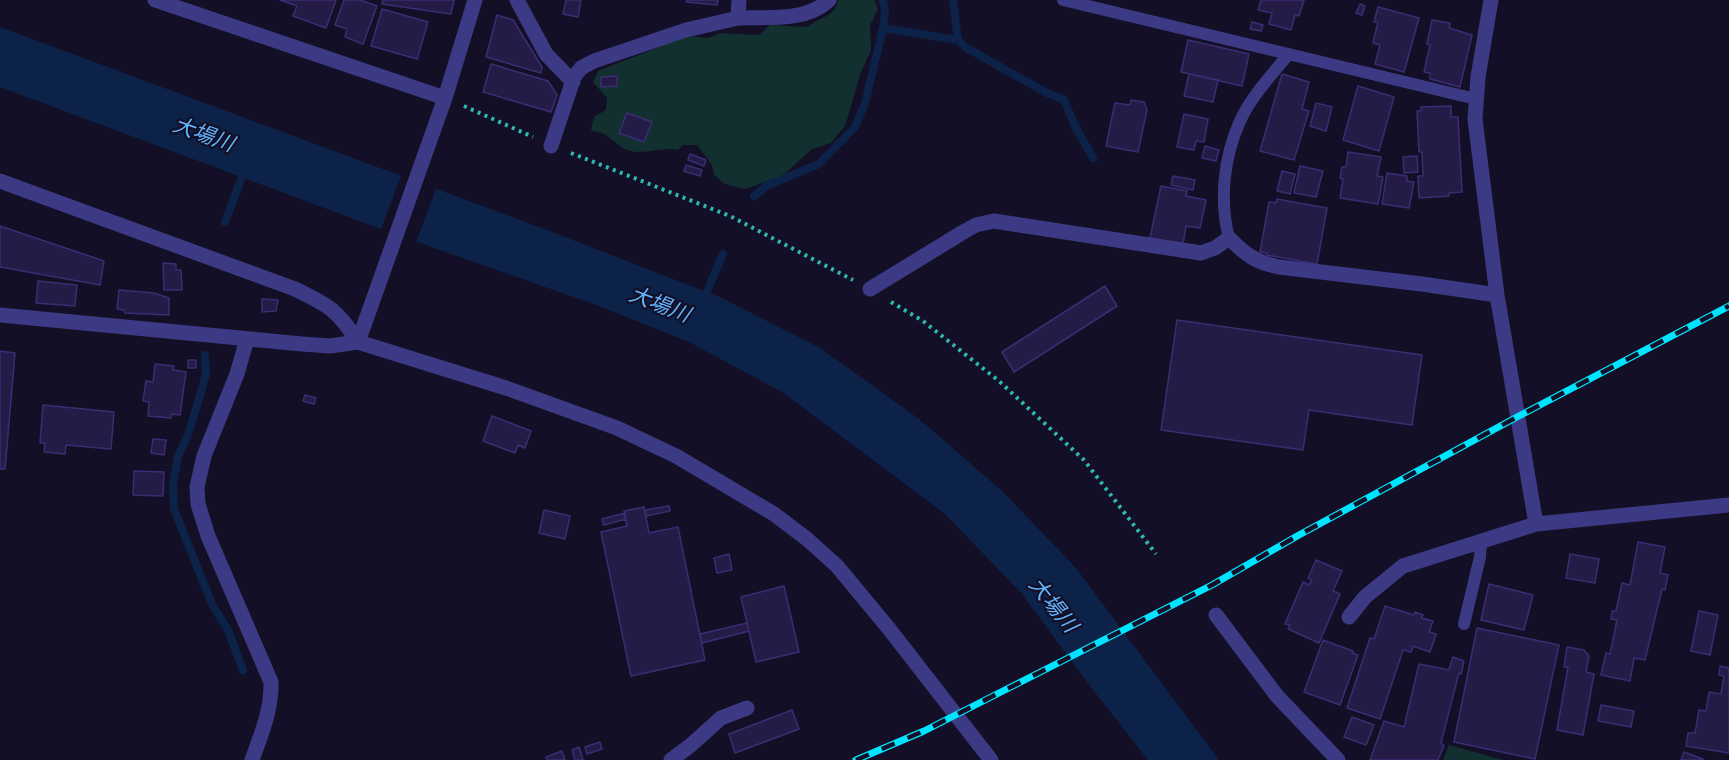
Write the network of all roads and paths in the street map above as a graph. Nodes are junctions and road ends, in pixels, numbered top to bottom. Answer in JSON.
{"nodes":[{"id":1,"x":155,"y":0,"type":"edge"},
{"id":2,"x":475,"y":0,"type":"edge"},
{"id":3,"x":517,"y":0,"type":"edge"},
{"id":4,"x":739,"y":0,"type":"edge"},
{"id":5,"x":829,"y":0,"type":"edge"},
{"id":6,"x":1063,"y":0,"type":"edge"},
{"id":7,"x":1491,"y":0,"type":"edge"},
{"id":8,"x":738,"y":18,"type":"junction"},
{"id":9,"x":1289,"y":54,"type":"junction"},
{"id":10,"x":573,"y":82,"type":"junction"},
{"id":11,"x":1476,"y":99,"type":"junction"},
{"id":12,"x":443,"y":103,"type":"junction"},
{"id":13,"x":551,"y":146,"type":"junction"},
{"id":14,"x":0,"y":181,"type":"edge"},
{"id":15,"x":1229,"y":238,"type":"junction"},
{"id":16,"x":870,"y":289,"type":"junction"},
{"id":17,"x":1497,"y":295,"type":"junction"},
{"id":18,"x":0,"y":315,"type":"edge"},
{"id":19,"x":247,"y":339,"type":"junction"},
{"id":20,"x":358,"y":342,"type":"junction"},
{"id":21,"x":1729,"y":505,"type":"edge"},
{"id":22,"x":1536,"y":524,"type":"junction"},
{"id":23,"x":1481,"y":541,"type":"junction"},
{"id":24,"x":1155,"y":554,"type":"dead end"},
{"id":25,"x":1215,"y":615,"type":"dead end"},
{"id":26,"x":1349,"y":617,"type":"dead end"},
{"id":27,"x":1464,"y":624,"type":"dead end"},
{"id":28,"x":747,"y":708,"type":"dead end"},
{"id":29,"x":252,"y":760,"type":"edge"},
{"id":30,"x":671,"y":760,"type":"edge"},
{"id":31,"x":991,"y":760,"type":"edge"},
{"id":32,"x":1338,"y":760,"type":"edge"}],
"edges":[{"from":1,"to":12,"type":"street"},
{"from":2,"to":12,"type":"street"},
{"from":3,"to":10,"type":"street"},
{"from":4,"to":8,"type":"street"},
{"from":5,"to":8,"type":"street"},
{"from":6,"to":9,"type":"lane"},
{"from":7,"to":11,"type":"street"},
{"from":8,"to":10,"type":"street"},
{"from":9,"to":11,"type":"lane"},
{"from":9,"to":15,"type":"lane"},
{"from":10,"to":13,"type":"street"},
{"from":11,"to":17,"type":"street"},
{"from":12,"to":13,"type":"path"},
{"from":12,"to":20,"type":"street"},
{"from":13,"to":16,"type":"path"},
{"from":14,"to":20,"type":"street"},
{"from":15,"to":16,"type":"street"},
{"from":15,"to":17,"type":"street"},
{"from":16,"to":24,"type":"path"},
{"from":17,"to":22,"type":"street"},
{"from":18,"to":19,"type":"street"},
{"from":19,"to":20,"type":"street"},
{"from":19,"to":29,"type":"street"},
{"from":20,"to":31,"type":"street"},
{"from":21,"to":22,"type":"street"},
{"from":22,"to":23,"type":"street"},
{"from":23,"to":26,"type":"street"},
{"from":23,"to":27,"type":"lane"},
{"from":25,"to":32,"type":"street"},
{"from":28,"to":30,"type":"street"}]}
